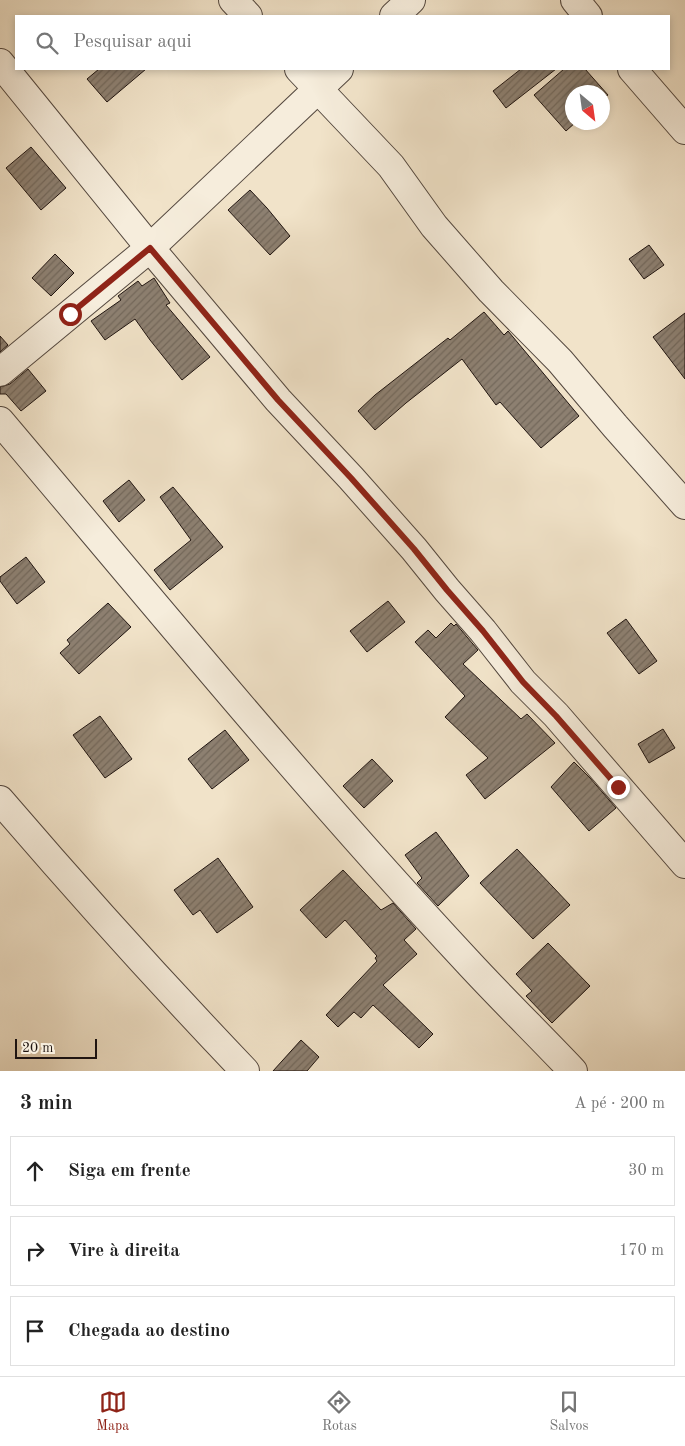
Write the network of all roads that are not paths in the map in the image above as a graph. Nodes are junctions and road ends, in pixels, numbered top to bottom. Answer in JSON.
{"nodes":[{"id":1,"x":233,"y":0,"type":"edge"},
{"id":2,"x":411,"y":0,"type":"edge"},
{"id":3,"x":575,"y":0,"type":"edge"},
{"id":4,"x":247,"y":15,"type":"edge"},
{"id":5,"x":395,"y":15,"type":"edge"},
{"id":6,"x":587,"y":15,"type":"edge"},
{"id":7,"x":0,"y":64,"type":"edge"},
{"id":8,"x":300,"y":70,"type":"edge"},
{"id":9,"x":337,"y":70,"type":"edge"},
{"id":10,"x":633,"y":70,"type":"edge"},
{"id":11,"x":318,"y":88,"type":"junction"},
{"id":12,"x":685,"y":130,"type":"edge"},
{"id":13,"x":150,"y":248,"type":"junction"},
{"id":14,"x":0,"y":372,"type":"edge"},
{"id":15,"x":0,"y":421,"type":"edge"},
{"id":16,"x":685,"y":505,"type":"edge"},
{"id":17,"x":0,"y":800,"type":"edge"},
{"id":18,"x":685,"y":864,"type":"edge"},
{"id":19,"x":245,"y":1071,"type":"edge"},
{"id":20,"x":573,"y":1071,"type":"edge"}],
"edges":[{"from":1,"to":4,"type":"street"},
{"from":2,"to":5,"type":"street"},
{"from":3,"to":6,"type":"street"},
{"from":7,"to":13,"type":"street"},
{"from":8,"to":11,"type":"street"},
{"from":9,"to":11,"type":"street"},
{"from":10,"to":12,"type":"street"},
{"from":11,"to":13,"type":"street"},
{"from":11,"to":16,"type":"street"},
{"from":13,"to":14,"type":"street"},
{"from":13,"to":18,"type":"street"},
{"from":15,"to":20,"type":"street"},
{"from":17,"to":19,"type":"street"}]}
